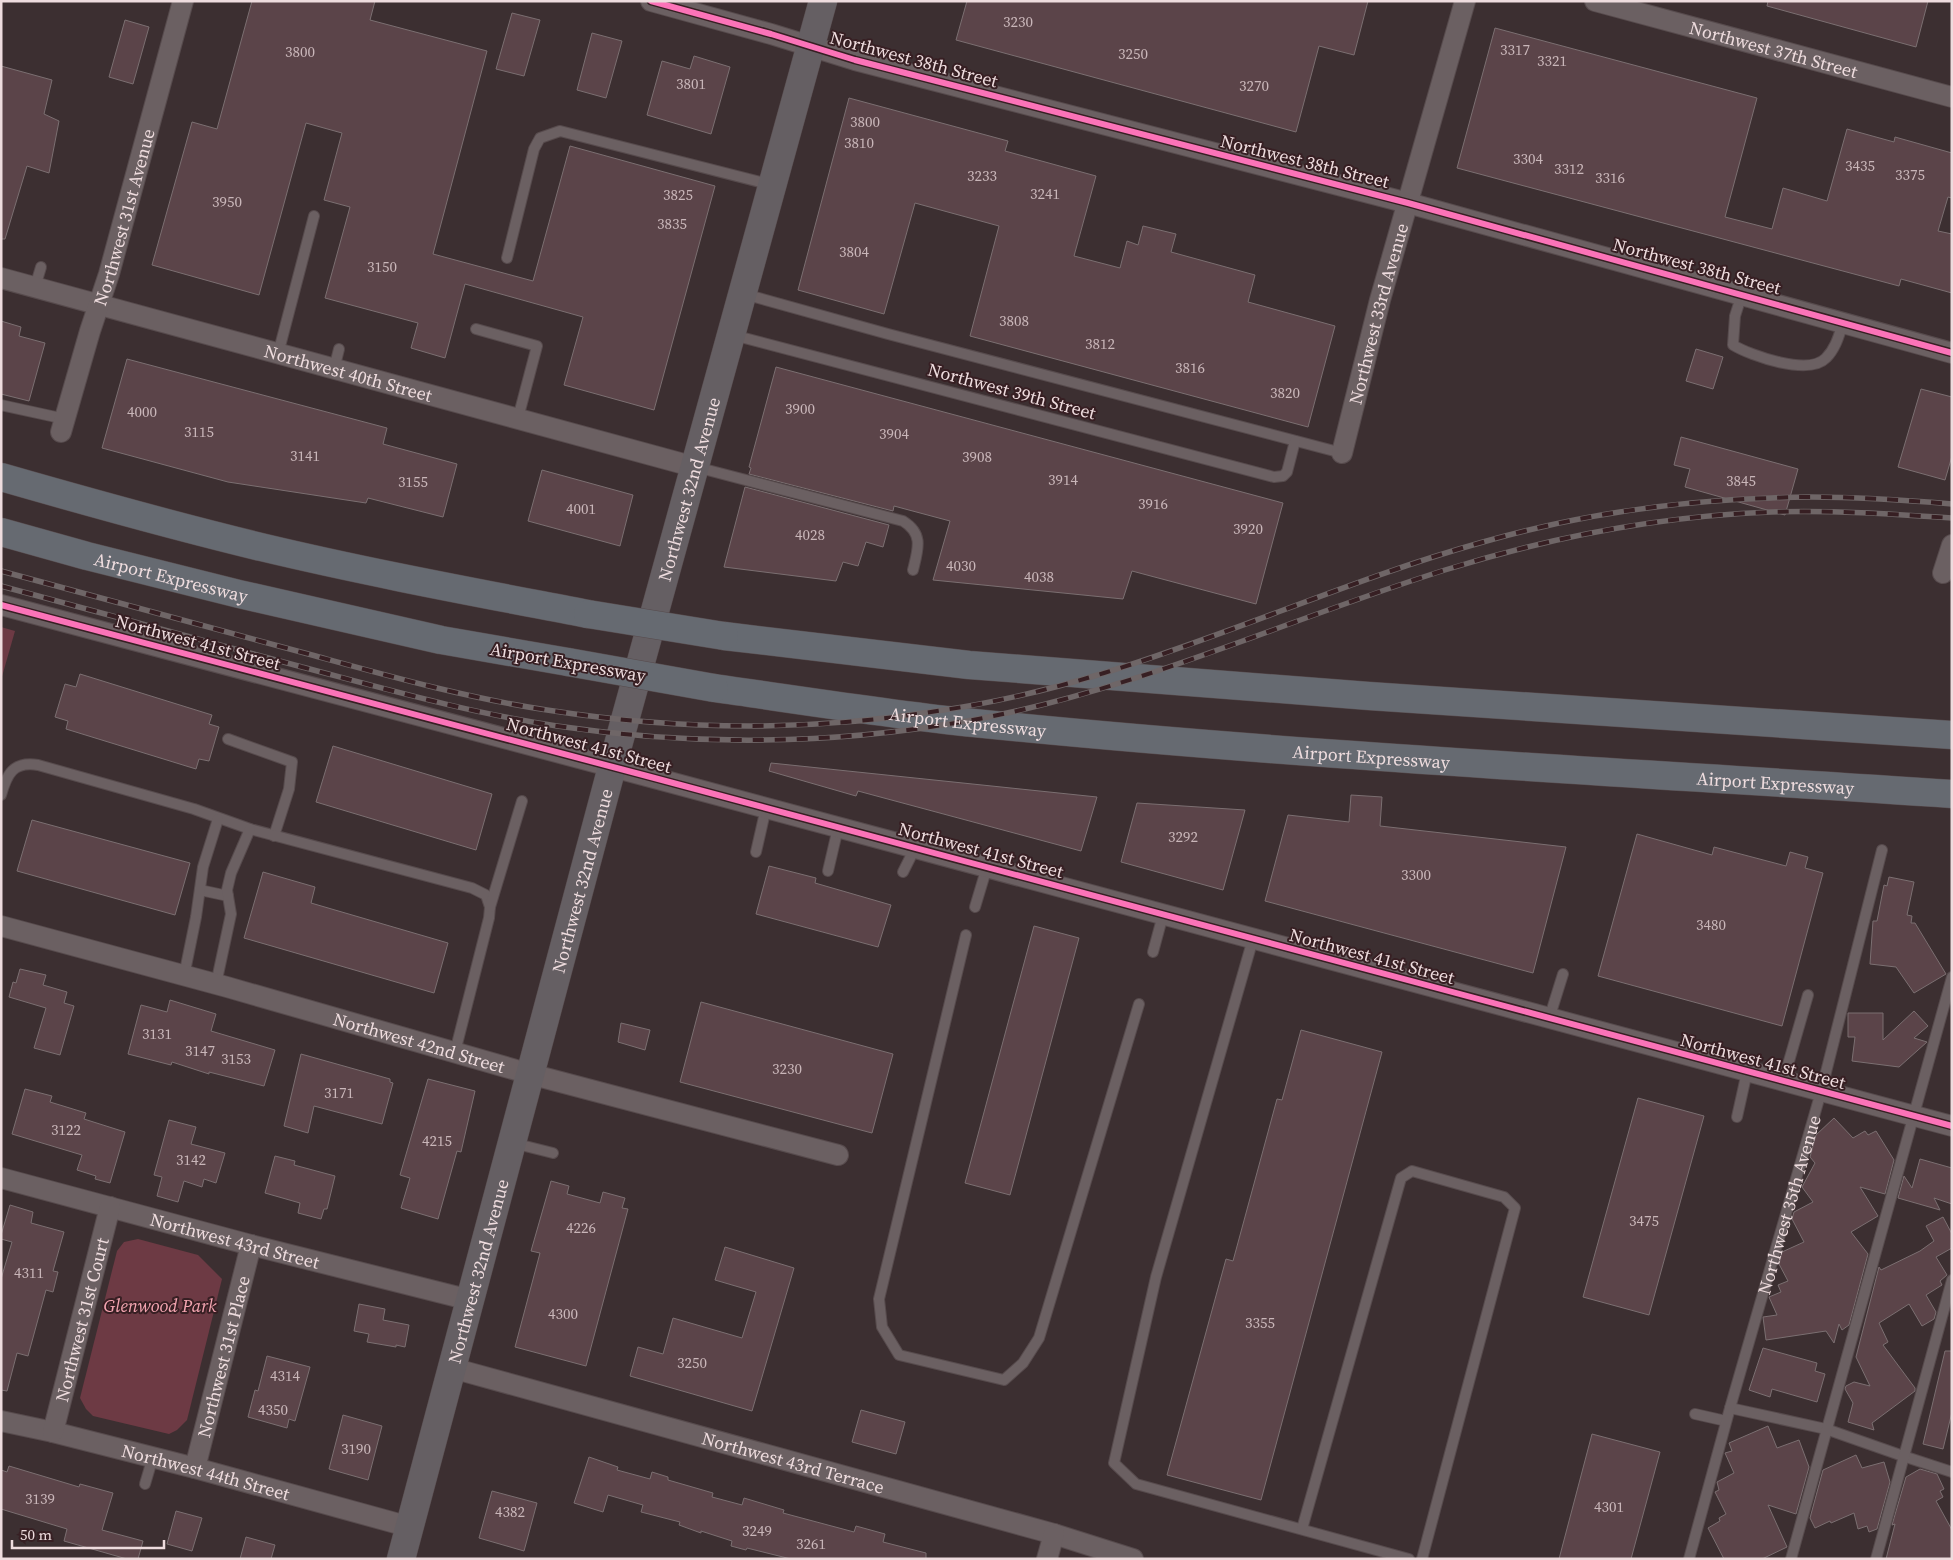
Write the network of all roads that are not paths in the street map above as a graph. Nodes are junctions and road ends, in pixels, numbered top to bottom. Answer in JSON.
{"nodes":[{"id":1,"x":183,"y":1,"type":"edge"},
{"id":2,"x":651,"y":1,"type":"edge"},
{"id":3,"x":823,"y":1,"type":"edge"},
{"id":4,"x":1465,"y":1,"type":"edge"},
{"id":5,"x":1595,"y":1,"type":"edge"},
{"id":6,"x":811,"y":46,"type":"junction"},
{"id":7,"x":1952,"y":97,"type":"edge"},
{"id":8,"x":773,"y":185,"type":"junction"},
{"id":9,"x":1408,"y":203,"type":"junction"},
{"id":10,"x":314,"y":216,"type":"dead end"},
{"id":11,"x":507,"y":258,"type":"dead end"},
{"id":12,"x":41,"y":267,"type":"dead end"},
{"id":13,"x":1,"y":278,"type":"edge"},
{"id":14,"x":35,"y":287,"type":"junction"},
{"id":15,"x":744,"y":294,"type":"junction"},
{"id":16,"x":1742,"y":294,"type":"junction"},
{"id":17,"x":99,"y":305,"type":"junction"},
{"id":18,"x":1843,"y":323,"type":"junction"},
{"id":19,"x":476,"y":329,"type":"dead end"},
{"id":20,"x":732,"y":335,"type":"junction"},
{"id":21,"x":339,"y":349,"type":"dead end"},
{"id":22,"x":1952,"y":353,"type":"edge"},
{"id":23,"x":278,"y":354,"type":"junction"},
{"id":24,"x":334,"y":369,"type":"junction"},
{"id":25,"x":1,"y":405,"type":"edge"},
{"id":26,"x":518,"y":418,"type":"junction"},
{"id":27,"x":63,"y":425,"type":"joint"},
{"id":28,"x":1295,"y":440,"type":"junction"},
{"id":29,"x":1342,"y":453,"type":"joint"},
{"id":30,"x":695,"y":467,"type":"junction"},
{"id":31,"x":1,"y":477,"type":"edge"},
{"id":32,"x":1,"y":532,"type":"edge"},
{"id":33,"x":1952,"y":545,"type":"edge"},
{"id":34,"x":912,"y":570,"type":"dead end"},
{"id":35,"x":1943,"y":573,"type":"dead end"},
{"id":36,"x":1,"y":605,"type":"edge"},
{"id":37,"x":1952,"y":735,"type":"edge"},
{"id":38,"x":228,"y":739,"type":"dead end"},
{"id":39,"x":612,"y":766,"type":"junction"},
{"id":40,"x":1733,"y":779,"type":"junction"},
{"id":41,"x":1952,"y":794,"type":"edge"},
{"id":42,"x":1,"y":795,"type":"edge"},
{"id":43,"x":522,"y":801,"type":"dead end"},
{"id":44,"x":766,"y":808,"type":"junction"},
{"id":45,"x":1952,"y":810,"type":"edge"},
{"id":46,"x":218,"y":819,"type":"junction"},
{"id":47,"x":838,"y":828,"type":"junction"},
{"id":48,"x":250,"y":829,"type":"junction"},
{"id":49,"x":274,"y":836,"type":"junction"},
{"id":50,"x":914,"y":848,"type":"junction"},
{"id":51,"x":1882,"y":850,"type":"dead end"},
{"id":52,"x":756,"y":852,"type":"dead end"},
{"id":53,"x":987,"y":867,"type":"junction"},
{"id":54,"x":828,"y":871,"type":"dead end"},
{"id":55,"x":903,"y":872,"type":"dead end"},
{"id":56,"x":200,"y":890,"type":"junction"},
{"id":57,"x":228,"y":896,"type":"junction"},
{"id":58,"x":975,"y":906,"type":"dead end"},
{"id":59,"x":490,"y":907,"type":"junction"},
{"id":60,"x":1163,"y":915,"type":"junction"},
{"id":61,"x":1,"y":926,"type":"edge"},
{"id":62,"x":966,"y":935,"type":"dead end"},
{"id":63,"x":1253,"y":939,"type":"junction"},
{"id":64,"x":1153,"y":952,"type":"dead end"},
{"id":65,"x":1563,"y":974,"type":"dead end"},
{"id":66,"x":184,"y":976,"type":"junction"},
{"id":67,"x":1952,"y":977,"type":"edge"},
{"id":68,"x":216,"y":984,"type":"junction"},
{"id":69,"x":1808,"y":995,"type":"dead end"},
{"id":70,"x":1139,"y":1004,"type":"dead end"},
{"id":71,"x":1549,"y":1019,"type":"junction"},
{"id":72,"x":455,"y":1052,"type":"junction"},
{"id":73,"x":1748,"y":1072,"type":"junction"},
{"id":74,"x":530,"y":1074,"type":"junction"},
{"id":75,"x":1782,"y":1082,"type":"junction"},
{"id":76,"x":1821,"y":1092,"type":"junction"},
{"id":77,"x":1912,"y":1116,"type":"junction"},
{"id":78,"x":1737,"y":1117,"type":"dead end"},
{"id":79,"x":1952,"y":1126,"type":"edge"},
{"id":80,"x":512,"y":1143,"type":"junction"},
{"id":81,"x":553,"y":1154,"type":"dead end"},
{"id":82,"x":838,"y":1155,"type":"dead end"},
{"id":83,"x":1,"y":1178,"type":"edge"},
{"id":84,"x":110,"y":1207,"type":"junction"},
{"id":85,"x":250,"y":1245,"type":"junction"},
{"id":86,"x":1952,"y":1280,"type":"edge"},
{"id":87,"x":470,"y":1300,"type":"junction"},
{"id":88,"x":452,"y":1368,"type":"junction"},
{"id":89,"x":1730,"y":1408,"type":"junction"},
{"id":90,"x":1695,"y":1414,"type":"dead end"},
{"id":91,"x":1726,"y":1421,"type":"junction"},
{"id":92,"x":1,"y":1422,"type":"edge"},
{"id":93,"x":1826,"y":1429,"type":"junction"},
{"id":94,"x":53,"y":1432,"type":"junction"},
{"id":95,"x":1903,"y":1456,"type":"junction"},
{"id":96,"x":153,"y":1457,"type":"junction"},
{"id":97,"x":195,"y":1468,"type":"junction"},
{"id":98,"x":1952,"y":1472,"type":"edge"},
{"id":99,"x":145,"y":1484,"type":"dead end"},
{"id":100,"x":410,"y":1527,"type":"junction"},
{"id":101,"x":1302,"y":1528,"type":"junction"},
{"id":102,"x":1054,"y":1534,"type":"junction"},
{"id":103,"x":401,"y":1559,"type":"edge"},
{"id":104,"x":1048,"y":1559,"type":"edge"},
{"id":105,"x":1133,"y":1559,"type":"edge"},
{"id":106,"x":1409,"y":1559,"type":"edge"},
{"id":107,"x":1422,"y":1559,"type":"edge"},
{"id":108,"x":1689,"y":1559,"type":"edge"},
{"id":109,"x":1791,"y":1559,"type":"edge"},
{"id":110,"x":1876,"y":1559,"type":"edge"}],
"edges":[{"from":1,"to":17,"type":"street","name":"Northwest 31st Avenue"},
{"from":2,"to":6,"type":"street","name":"Northwest 38th Street"},
{"from":3,"to":6,"type":"main road","name":"Northwest 32nd Avenue"},
{"from":4,"to":9,"type":"street","name":"Northwest 33rd Avenue"},
{"from":5,"to":7,"type":"street","name":"Northwest 37th Street"},
{"from":6,"to":8,"type":"main road","name":"Northwest 32nd Avenue"},
{"from":6,"to":9,"type":"street","name":"Northwest 38th Street"},
{"from":8,"to":11,"type":"lane"},
{"from":8,"to":15,"type":"main road","name":"Northwest 32nd Avenue"},
{"from":9,"to":16,"type":"street","name":"Northwest 38th Street"},
{"from":9,"to":29,"type":"street","name":"Northwest 33rd Avenue"},
{"from":10,"to":23,"type":"lane"},
{"from":12,"to":14,"type":"lane"},
{"from":13,"to":14,"type":"street","name":"Northwest 40th Street"},
{"from":14,"to":17,"type":"street","name":"Northwest 40th Street"},
{"from":15,"to":20,"type":"main road","name":"Northwest 32nd Avenue"},
{"from":15,"to":28,"type":"lane"},
{"from":16,"to":18,"type":"street","name":"Northwest 38th Street"},
{"from":16,"to":18,"type":"lane"},
{"from":17,"to":23,"type":"street","name":"Northwest 40th Street"},
{"from":17,"to":27,"type":"street","name":"Northwest 31st Avenue"},
{"from":18,"to":22,"type":"street","name":"Northwest 38th Street"},
{"from":19,"to":26,"type":"lane"},
{"from":20,"to":28,"type":"lane","name":"Northwest 39th Street"},
{"from":20,"to":30,"type":"main road","name":"Northwest 32nd Avenue"},
{"from":21,"to":24,"type":"lane"},
{"from":23,"to":24,"type":"street","name":"Northwest 40th Street"},
{"from":24,"to":26,"type":"street","name":"Northwest 40th Street"},
{"from":25,"to":27,"type":"lane"},
{"from":26,"to":30,"type":"street","name":"Northwest 40th Street"},
{"from":28,"to":29,"type":"lane"},
{"from":30,"to":34,"type":"lane"},
{"from":30,"to":39,"type":"main road","name":"Northwest 32nd Avenue"},
{"from":31,"to":37,"type":"highway","bridge":true},
{"from":32,"to":40,"type":"highway","name":"Airport Expressway","bridge":true},
{"from":33,"to":35,"type":"street"},
{"from":36,"to":39,"type":"street","name":"Northwest 41st Street"},
{"from":38,"to":49,"type":"lane"},
{"from":39,"to":44,"type":"street","name":"Northwest 41st Street"},
{"from":39,"to":74,"type":"main road","name":"Northwest 32nd Avenue"},
{"from":40,"to":41,"type":"highway","name":"Airport Expressway"},
{"from":40,"to":45,"type":"highway"},
{"from":42,"to":46,"type":"lane"},
{"from":43,"to":59,"type":"lane"},
{"from":44,"to":47,"type":"street","name":"Northwest 41st Street"},
{"from":44,"to":52,"type":"lane"},
{"from":46,"to":48,"type":"lane"},
{"from":46,"to":56,"type":"lane"},
{"from":47,"to":50,"type":"street","name":"Northwest 41st Street"},
{"from":47,"to":54,"type":"lane"},
{"from":48,"to":49,"type":"lane"},
{"from":48,"to":57,"type":"lane"},
{"from":49,"to":59,"type":"lane"},
{"from":50,"to":53,"type":"street","name":"Northwest 41st Street"},
{"from":50,"to":55,"type":"lane"},
{"from":51,"to":76,"type":"lane","name":"Northwest 35th Avenue"},
{"from":53,"to":58,"type":"lane"},
{"from":53,"to":60,"type":"street","name":"Northwest 41st Street"},
{"from":56,"to":57,"type":"lane"},
{"from":56,"to":66,"type":"lane"},
{"from":57,"to":68,"type":"lane"},
{"from":59,"to":72,"type":"lane"},
{"from":60,"to":63,"type":"street","name":"Northwest 41st Street"},
{"from":60,"to":64,"type":"lane"},
{"from":61,"to":66,"type":"street","name":"Northwest 42nd Street"},
{"from":62,"to":70,"type":"lane"},
{"from":63,"to":71,"type":"street","name":"Northwest 41st Street"},
{"from":63,"to":101,"type":"lane"},
{"from":65,"to":71,"type":"lane"},
{"from":66,"to":68,"type":"street","name":"Northwest 42nd Street"},
{"from":67,"to":77,"type":"lane"},
{"from":68,"to":72,"type":"street","name":"Northwest 42nd Street"},
{"from":69,"to":75,"type":"lane"},
{"from":71,"to":73,"type":"street","name":"Northwest 41st Street"},
{"from":72,"to":74,"type":"street","name":"Northwest 42nd Street"},
{"from":73,"to":75,"type":"street","name":"Northwest 41st Street"},
{"from":73,"to":78,"type":"lane"},
{"from":74,"to":80,"type":"main road","name":"Northwest 32nd Avenue"},
{"from":74,"to":82,"type":"street","name":"Northwest 42nd Street"},
{"from":75,"to":76,"type":"street","name":"Northwest 41st Street"},
{"from":76,"to":77,"type":"street","name":"Northwest 41st Street"},
{"from":76,"to":89,"type":"lane","name":"Northwest 35th Avenue"},
{"from":77,"to":79,"type":"street","name":"Northwest 41st Street"},
{"from":77,"to":93,"type":"lane"},
{"from":80,"to":81,"type":"lane"},
{"from":80,"to":87,"type":"main road","name":"Northwest 32nd Avenue"},
{"from":83,"to":84,"type":"street","name":"Northwest 43rd Street"},
{"from":84,"to":85,"type":"street","name":"Northwest 43rd Street"},
{"from":84,"to":94,"type":"street","name":"Northwest 31st Court"},
{"from":85,"to":87,"type":"street","name":"Northwest 43rd Street"},
{"from":85,"to":97,"type":"street","name":"Northwest 31st Place"},
{"from":86,"to":95,"type":"lane"},
{"from":87,"to":88,"type":"main road","name":"Northwest 32nd Avenue"},
{"from":88,"to":100,"type":"main road","name":"Northwest 32nd Avenue"},
{"from":88,"to":102,"type":"street","name":"Northwest 43rd Terrace"},
{"from":89,"to":91,"type":"lane","name":"Northwest 35th Avenue"},
{"from":89,"to":93,"type":"lane"},
{"from":90,"to":91,"type":"lane"},
{"from":91,"to":108,"type":"lane","name":"Northwest 35th Avenue"},
{"from":92,"to":94,"type":"street","name":"Northwest 44th Street"},
{"from":93,"to":95,"type":"lane"},
{"from":93,"to":109,"type":"lane"},
{"from":94,"to":96,"type":"street","name":"Northwest 44th Street"},
{"from":95,"to":98,"type":"lane"},
{"from":95,"to":110,"type":"lane"},
{"from":96,"to":97,"type":"street","name":"Northwest 44th Street"},
{"from":96,"to":99,"type":"lane"},
{"from":97,"to":100,"type":"street","name":"Northwest 44th Street"},
{"from":100,"to":103,"type":"main road","name":"Northwest 32nd Avenue"},
{"from":101,"to":106,"type":"lane"},
{"from":101,"to":107,"type":"lane"},
{"from":102,"to":104,"type":"street"},
{"from":102,"to":105,"type":"street","name":"Northwest 43rd Terrace"}]}
